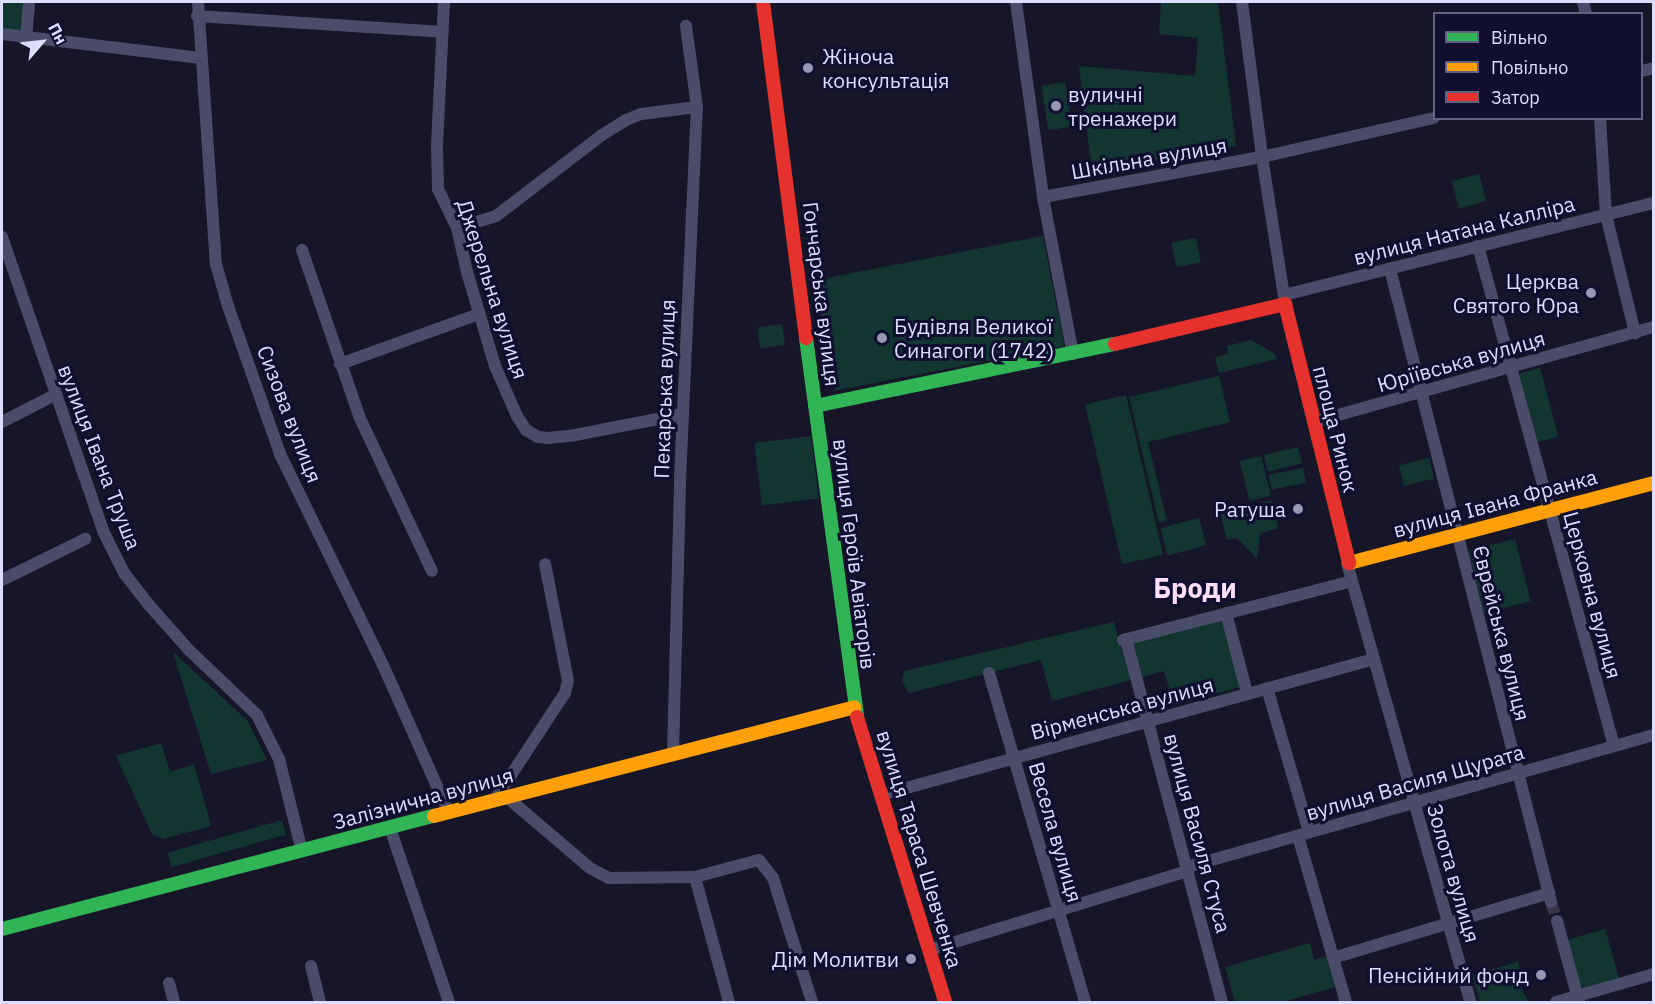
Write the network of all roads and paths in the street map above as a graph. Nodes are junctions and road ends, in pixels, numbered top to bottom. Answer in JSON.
{"nodes":[{"id":1,"x":29,"y":2,"type":"edge"},
{"id":2,"x":198,"y":2,"type":"edge"},
{"id":3,"x":444,"y":2,"type":"edge"},
{"id":4,"x":763,"y":2,"type":"edge"},
{"id":5,"x":1016,"y":2,"type":"edge"},
{"id":6,"x":1242,"y":2,"type":"edge"},
{"id":7,"x":197,"y":16,"type":"junction"},
{"id":8,"x":686,"y":26,"type":"dead end"},
{"id":9,"x":442,"y":32,"type":"junction"},
{"id":10,"x":2,"y":34,"type":"edge"},
{"id":11,"x":26,"y":38,"type":"junction"},
{"id":12,"x":201,"y":58,"type":"junction"},
{"id":13,"x":697,"y":107,"type":"junction"},
{"id":14,"x":1433,"y":118,"type":"edge"},
{"id":15,"x":1600,"y":120,"type":"edge"},
{"id":16,"x":1262,"y":157,"type":"junction"},
{"id":17,"x":1043,"y":197,"type":"junction"},
{"id":18,"x":1653,"y":203,"type":"edge"},
{"id":19,"x":1606,"y":214,"type":"junction"},
{"id":20,"x":457,"y":228,"type":"junction"},
{"id":21,"x":2,"y":237,"type":"edge"},
{"id":22,"x":1479,"y":246,"type":"junction"},
{"id":23,"x":302,"y":250,"type":"dead end"},
{"id":24,"x":1390,"y":269,"type":"junction"},
{"id":25,"x":1284,"y":300,"type":"junction"},
{"id":26,"x":479,"y":314,"type":"junction"},
{"id":27,"x":1653,"y":327,"type":"edge"},
{"id":28,"x":1635,"y":333,"type":"junction"},
{"id":29,"x":1073,"y":354,"type":"junction"},
{"id":30,"x":340,"y":364,"type":"junction"},
{"id":31,"x":1511,"y":368,"type":"junction"},
{"id":32,"x":1421,"y":393,"type":"junction"},
{"id":33,"x":55,"y":395,"type":"junction"},
{"id":34,"x":815,"y":406,"type":"junction"},
{"id":35,"x":682,"y":414,"type":"junction"},
{"id":36,"x":2,"y":422,"type":"edge"},
{"id":37,"x":1313,"y":422,"type":"junction"},
{"id":38,"x":1653,"y":483,"type":"edge"},
{"id":39,"x":1550,"y":510,"type":"junction"},
{"id":40,"x":1457,"y":534,"type":"junction"},
{"id":41,"x":85,"y":539,"type":"dead end"},
{"id":42,"x":1347,"y":563,"type":"junction"},
{"id":43,"x":545,"y":564,"type":"dead end"},
{"id":44,"x":432,"y":571,"type":"dead end"},
{"id":45,"x":2,"y":580,"type":"edge"},
{"id":46,"x":1352,"y":581,"type":"junction"},
{"id":47,"x":1226,"y":613,"type":"junction"},
{"id":48,"x":1374,"y":659,"type":"junction"},
{"id":49,"x":989,"y":672,"type":"dead end"},
{"id":50,"x":1267,"y":688,"type":"junction"},
{"id":51,"x":1247,"y":693,"type":"junction"},
{"id":52,"x":854,"y":707,"type":"junction"},
{"id":53,"x":1148,"y":720,"type":"junction"},
{"id":54,"x":1653,"y":735,"type":"edge"},
{"id":55,"x":1614,"y":746,"type":"junction"},
{"id":56,"x":674,"y":754,"type":"junction"},
{"id":57,"x":1013,"y":758,"type":"junction"},
{"id":58,"x":1518,"y":773,"type":"junction"},
{"id":59,"x":881,"y":795,"type":"junction"},
{"id":60,"x":508,"y":798,"type":"junction"},
{"id":61,"x":494,"y":801,"type":"junction"},
{"id":62,"x":1414,"y":803,"type":"junction"},
{"id":63,"x":449,"y":813,"type":"junction"},
{"id":64,"x":390,"y":828,"type":"junction"},
{"id":65,"x":1303,"y":834,"type":"junction"},
{"id":66,"x":302,"y":851,"type":"junction"},
{"id":67,"x":1187,"y":869,"type":"junction"},
{"id":68,"x":695,"y":877,"type":"junction"},
{"id":69,"x":1058,"y":910,"type":"junction"},
{"id":70,"x":1557,"y":921,"type":"tunnel mouth"},
{"id":71,"x":1448,"y":923,"type":"junction"},
{"id":72,"x":2,"y":930,"type":"edge"},
{"id":73,"x":929,"y":950,"type":"junction"},
{"id":74,"x":1333,"y":958,"type":"junction"},
{"id":75,"x":311,"y":966,"type":"dead end"},
{"id":76,"x":1653,"y":974,"type":"edge"},
{"id":77,"x":169,"y":982,"type":"dead end"},
{"id":78,"x":1579,"y":999,"type":"edge"},
{"id":79,"x":174,"y":1002,"type":"edge"},
{"id":80,"x":320,"y":1002,"type":"edge"},
{"id":81,"x":449,"y":1002,"type":"edge"},
{"id":82,"x":729,"y":1002,"type":"edge"},
{"id":83,"x":812,"y":1002,"type":"edge"},
{"id":84,"x":945,"y":1002,"type":"edge"},
{"id":85,"x":1085,"y":1002,"type":"edge"},
{"id":86,"x":1222,"y":1002,"type":"edge"},
{"id":87,"x":1346,"y":1002,"type":"edge"},
{"id":88,"x":1470,"y":1002,"type":"edge"},
{"id":89,"x":1556,"y":1002,"type":"edge"}],
"edges":[{"from":1,"to":11,"type":"street"},
{"from":2,"to":7,"type":"street","name":"Сизова вулиця"},
{"from":3,"to":9,"type":"street","name":"Джерельна вулиця"},
{"from":4,"to":34,"type":"main road","name":"Гончарська вулиця"},
{"from":5,"to":17,"type":"street"},
{"from":6,"to":16,"type":"street","name":"площа Ринок"},
{"from":7,"to":9,"type":"street"},
{"from":7,"to":12,"type":"street","name":"Сизова вулиця"},
{"from":8,"to":13,"type":"street","name":"Пекарська вулиця"},
{"from":9,"to":20,"type":"street","name":"Джерельна вулиця"},
{"from":10,"to":11,"type":"street"},
{"from":11,"to":12,"type":"street"},
{"from":12,"to":63,"type":"street","name":"Сизова вулиця"},
{"from":13,"to":20,"type":"street"},
{"from":13,"to":35,"type":"street","name":"Пекарська вулиця"},
{"from":14,"to":16,"type":"street","name":"Шкільна вулиця"},
{"from":15,"to":19,"type":"street"},
{"from":16,"to":17,"type":"street","name":"Шкільна вулиця"},
{"from":16,"to":25,"type":"street","name":"площа Ринок"},
{"from":17,"to":29,"type":"street"},
{"from":18,"to":19,"type":"street","name":"вулиця Натана Калліра"},
{"from":19,"to":22,"type":"street","name":"вулиця Натана Калліра"},
{"from":19,"to":28,"type":"street"},
{"from":20,"to":26,"type":"street","name":"Джерельна вулиця"},
{"from":21,"to":33,"type":"street","name":"вулиця Івана Труша"},
{"from":22,"to":24,"type":"street","name":"вулиця Натана Калліра"},
{"from":22,"to":31,"type":"street","name":"Церковна вулиця"},
{"from":23,"to":30,"type":"street"},
{"from":24,"to":25,"type":"street","name":"вулиця Натана Калліра"},
{"from":24,"to":32,"type":"street","name":"Єврейська вулиця"},
{"from":25,"to":29,"type":"main road"},
{"from":25,"to":37,"type":"main road","name":"площа Ринок"},
{"from":26,"to":30,"type":"street"},
{"from":26,"to":35,"type":"street","name":"Джерельна вулиця"},
{"from":27,"to":28,"type":"street","name":"Юріївська вулиця"},
{"from":28,"to":31,"type":"street","name":"Юріївська вулиця"},
{"from":29,"to":34,"type":"main road","name":"Гончарська вулиця"},
{"from":30,"to":44,"type":"street"},
{"from":31,"to":32,"type":"street","name":"Юріївська вулиця"},
{"from":31,"to":39,"type":"street","name":"Церковна вулиця"},
{"from":32,"to":37,"type":"street","name":"Юріївська вулиця"},
{"from":32,"to":40,"type":"street","name":"Єврейська вулиця"},
{"from":33,"to":36,"type":"street"},
{"from":33,"to":66,"type":"street","name":"вулиця Івана Труша"},
{"from":34,"to":52,"type":"main road","name":"вулиця Героїв Авіаторів"},
{"from":35,"to":56,"type":"street","name":"Пекарська вулиця"},
{"from":37,"to":42,"type":"main road","name":"площа Ринок"},
{"from":38,"to":39,"type":"main road","name":"вулиця Івана Франка"},
{"from":39,"to":40,"type":"main road","name":"вулиця Івана Франка"},
{"from":39,"to":55,"type":"street","name":"Церковна вулиця"},
{"from":40,"to":42,"type":"main road","name":"вулиця Івана Франка"},
{"from":40,"to":58,"type":"street","name":"Єврейська вулиця"},
{"from":41,"to":45,"type":"street"},
{"from":42,"to":46,"type":"street","name":"Золота вулиця"},
{"from":43,"to":61,"type":"street"},
{"from":46,"to":47,"type":"street"},
{"from":46,"to":48,"type":"street","name":"Золота вулиця"},
{"from":47,"to":51,"type":"street"},
{"from":47,"to":53,"type":"street","name":"вулиця Василя Стуса"},
{"from":48,"to":50,"type":"street","name":"Вірменська вулиця"},
{"from":48,"to":62,"type":"street","name":"Золота вулиця"},
{"from":49,"to":57,"type":"street","name":"Весела вулиця"},
{"from":50,"to":51,"type":"street","name":"Вірменська вулиця"},
{"from":50,"to":65,"type":"street"},
{"from":51,"to":53,"type":"street","name":"Вірменська вулиця"},
{"from":52,"to":56,"type":"main road","name":"Залізнична вулиця"},
{"from":52,"to":59,"type":"main road","name":"вулиця Тараса Шевченка"},
{"from":53,"to":57,"type":"street","name":"Вірменська вулиця"},
{"from":53,"to":67,"type":"street","name":"вулиця Василя Стуса"},
{"from":54,"to":55,"type":"street","name":"вулиця Василя Щурата"},
{"from":55,"to":58,"type":"street","name":"вулиця Василя Щурата"},
{"from":56,"to":60,"type":"main road","name":"Залізнична вулиця"},
{"from":57,"to":59,"type":"street","name":"Вірменська вулиця"},
{"from":57,"to":69,"type":"street","name":"Весела вулиця"},
{"from":58,"to":62,"type":"street","name":"вулиця Василя Щурата"},
{"from":58,"to":71,"type":"street","name":"Єврейська вулиця"},
{"from":59,"to":73,"type":"main road","name":"вулиця Тараса Шевченка"},
{"from":60,"to":61,"type":"main road","name":"Залізнична вулиця"},
{"from":60,"to":68,"type":"street"},
{"from":61,"to":63,"type":"main road","name":"Залізнична вулиця"},
{"from":62,"to":65,"type":"street","name":"вулиця Василя Щурата"},
{"from":62,"to":71,"type":"street","name":"Золота вулиця"},
{"from":63,"to":64,"type":"main road","name":"Залізнична вулиця"},
{"from":64,"to":66,"type":"main road","name":"Залізнична вулиця"},
{"from":64,"to":81,"type":"street"},
{"from":65,"to":67,"type":"street","name":"вулиця Василя Щурата"},
{"from":65,"to":74,"type":"street"},
{"from":66,"to":72,"type":"main road","name":"Залізнична вулиця"},
{"from":67,"to":69,"type":"street","name":"вулиця Василя Щурата"},
{"from":67,"to":86,"type":"street","name":"вулиця Василя Стуса"},
{"from":68,"to":82,"type":"street"},
{"from":68,"to":83,"type":"street"},
{"from":69,"to":73,"type":"street","name":"вулиця Василя Щурата"},
{"from":69,"to":85,"type":"street","name":"Весела вулиця"},
{"from":70,"to":78,"type":"street"},
{"from":71,"to":74,"type":"street"},
{"from":71,"to":88,"type":"street","name":"Золота вулиця"},
{"from":73,"to":84,"type":"main road","name":"вулиця Тараса Шевченка"},
{"from":74,"to":87,"type":"street"},
{"from":75,"to":80,"type":"street"},
{"from":76,"to":78,"type":"street"},
{"from":77,"to":79,"type":"street"},
{"from":78,"to":89,"type":"street"}]}
